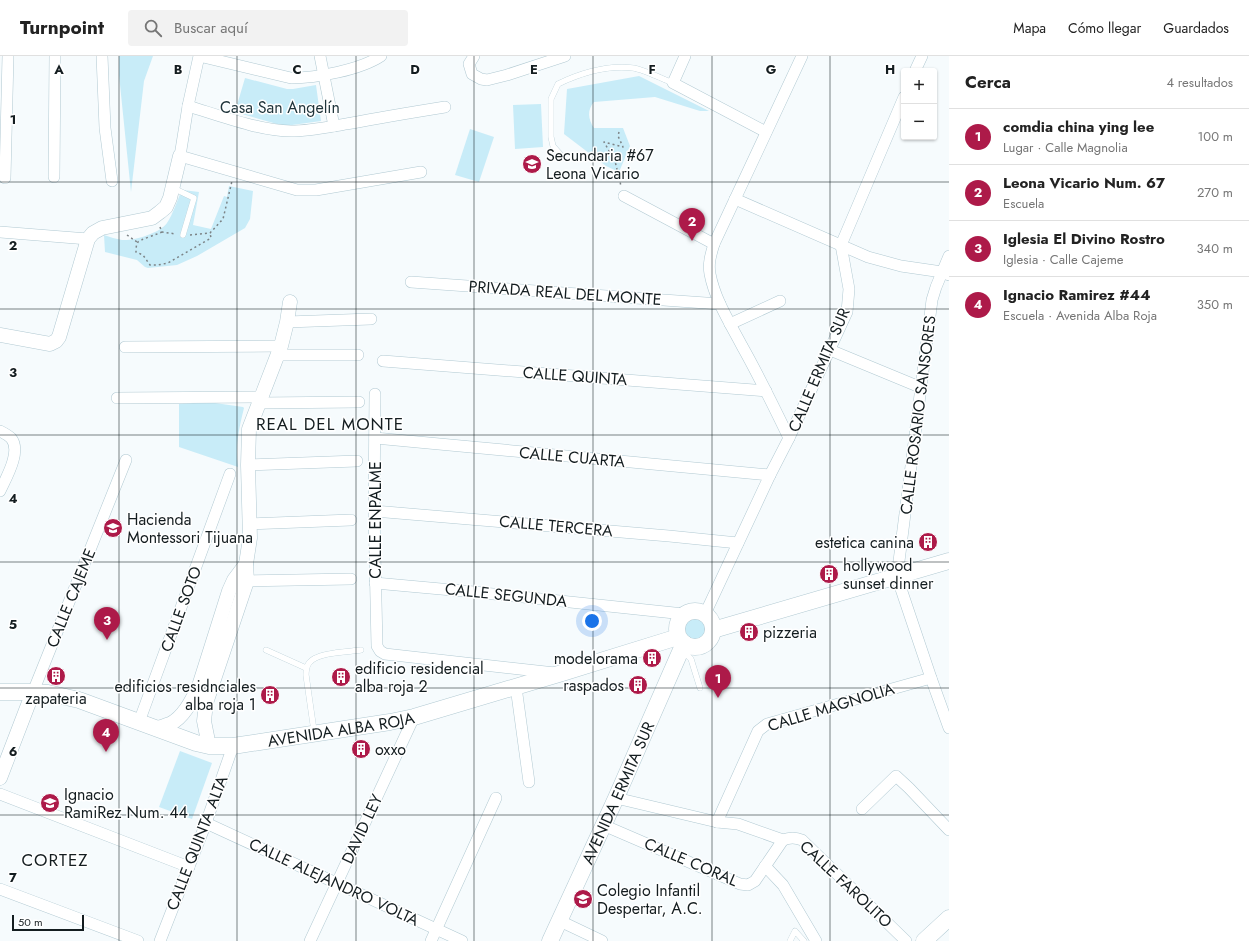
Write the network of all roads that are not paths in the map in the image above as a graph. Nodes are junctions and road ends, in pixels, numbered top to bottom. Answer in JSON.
{"nodes":[{"id":1,"x":8,"y":56,"type":"edge"},
{"id":2,"x":55,"y":56,"type":"edge"},
{"id":3,"x":102,"y":56,"type":"edge"},
{"id":4,"x":199,"y":56,"type":"edge"},
{"id":5,"x":320,"y":56,"type":"edge"},
{"id":6,"x":381,"y":56,"type":"edge"},
{"id":7,"x":474,"y":56,"type":"edge"},
{"id":8,"x":565,"y":56,"type":"edge"},
{"id":9,"x":685,"y":56,"type":"edge"},
{"id":10,"x":802,"y":56,"type":"edge"},
{"id":11,"x":922,"y":56,"type":"edge"},
{"id":12,"x":916,"y":68,"type":"edge"},
{"id":13,"x":324,"y":74,"type":"junction"},
{"id":14,"x":673,"y":83,"type":"junction"},
{"id":15,"x":901,"y":104,"type":"edge"},
{"id":16,"x":188,"y":106,"type":"junction"},
{"id":17,"x":445,"y":107,"type":"dead end"},
{"id":18,"x":334,"y":126,"type":"junction"},
{"id":19,"x":766,"y":132,"type":"junction"},
{"id":20,"x":180,"y":156,"type":"junction"},
{"id":21,"x":561,"y":156,"type":"dead end"},
{"id":22,"x":421,"y":172,"type":"dead end"},
{"id":23,"x":54,"y":177,"type":"dead end"},
{"id":24,"x":5,"y":178,"type":"dead end"},
{"id":25,"x":112,"y":181,"type":"dead end"},
{"id":26,"x":173,"y":188,"type":"junction"},
{"id":27,"x":624,"y":196,"type":"road end"},
{"id":28,"x":735,"y":199,"type":"junction"},
{"id":29,"x":0,"y":232,"type":"edge"},
{"id":30,"x":183,"y":234,"type":"road end"},
{"id":31,"x":88,"y":239,"type":"junction"},
{"id":32,"x":714,"y":244,"type":"junction"},
{"id":33,"x":841,"y":245,"type":"junction"},
{"id":34,"x":949,"y":256,"type":"edge"},
{"id":35,"x":945,"y":274,"type":"edge"},
{"id":36,"x":411,"y":282,"type":"dead end"},
{"id":37,"x":780,"y":301,"type":"dead end"},
{"id":38,"x":290,"y":302,"type":"dead end"},
{"id":39,"x":720,"y":304,"type":"junction"},
{"id":40,"x":371,"y":320,"type":"dead end"},
{"id":41,"x":287,"y":322,"type":"junction"},
{"id":42,"x":730,"y":324,"type":"junction"},
{"id":43,"x":0,"y":334,"type":"edge"},
{"id":44,"x":125,"y":347,"type":"dead end"},
{"id":45,"x":279,"y":350,"type":"junction"},
{"id":46,"x":830,"y":350,"type":"junction"},
{"id":47,"x":358,"y":355,"type":"dead end"},
{"id":48,"x":383,"y":361,"type":"dead end"},
{"id":49,"x":922,"y":388,"type":"junction"},
{"id":50,"x":766,"y":391,"type":"junction"},
{"id":51,"x":375,"y":394,"type":"dead end"},
{"id":52,"x":117,"y":398,"type":"dead end"},
{"id":53,"x":260,"y":400,"type":"junction"},
{"id":54,"x":359,"y":402,"type":"dead end"},
{"id":55,"x":0,"y":431,"type":"edge"},
{"id":56,"x":375,"y":438,"type":"junction"},
{"id":57,"x":790,"y":438,"type":"junction"},
{"id":58,"x":126,"y":460,"type":"dead end"},
{"id":59,"x":357,"y":461,"type":"dead end"},
{"id":60,"x":248,"y":465,"type":"junction"},
{"id":61,"x":230,"y":474,"type":"dead end"},
{"id":62,"x":770,"y":475,"type":"junction"},
{"id":63,"x":0,"y":491,"type":"edge"},
{"id":64,"x":374,"y":511,"type":"junction"},
{"id":65,"x":351,"y":520,"type":"dead end"},
{"id":66,"x":249,"y":524,"type":"junction"},
{"id":67,"x":738,"y":543,"type":"junction"},
{"id":68,"x":949,"y":562,"type":"edge"},
{"id":69,"x":897,"y":577,"type":"junction"},
{"id":70,"x":351,"y":579,"type":"dead end"},
{"id":71,"x":241,"y":580,"type":"junction"},
{"id":72,"x":375,"y":583,"type":"junction"},
{"id":73,"x":684,"y":614,"type":"junction"},
{"id":74,"x":705,"y":614,"type":"junction"},
{"id":75,"x":713,"y":630,"type":"junction"},
{"id":76,"x":681,"y":643,"type":"junction"},
{"id":77,"x":266,"y":650,"type":"dead end"},
{"id":78,"x":361,"y":650,"type":"dead end"},
{"id":79,"x":306,"y":668,"type":"junction"},
{"id":80,"x":562,"y":673,"type":"junction"},
{"id":81,"x":930,"y":678,"type":"junction"},
{"id":82,"x":516,"y":687,"type":"junction"},
{"id":83,"x":700,"y":688,"type":"dead end"},
{"id":84,"x":0,"y":692,"type":"edge"},
{"id":85,"x":33,"y":692,"type":"junction"},
{"id":86,"x":414,"y":717,"type":"junction"},
{"id":87,"x":139,"y":722,"type":"junction"},
{"id":88,"x":158,"y":728,"type":"junction"},
{"id":89,"x":949,"y":728,"type":"edge"},
{"id":90,"x":315,"y":734,"type":"junction"},
{"id":91,"x":209,"y":746,"type":"junction"},
{"id":92,"x":234,"y":746,"type":"junction"},
{"id":93,"x":0,"y":778,"type":"edge"},
{"id":94,"x":529,"y":782,"type":"dead end"},
{"id":95,"x":0,"y":794,"type":"edge"},
{"id":96,"x":496,"y":798,"type":"dead end"},
{"id":97,"x":616,"y":798,"type":"junction"},
{"id":98,"x":862,"y":809,"type":"dead end"},
{"id":99,"x":717,"y":822,"type":"junction"},
{"id":100,"x":206,"y":823,"type":"junction"},
{"id":101,"x":603,"y":825,"type":"junction"},
{"id":102,"x":949,"y":830,"type":"edge"},
{"id":103,"x":783,"y":840,"type":"junction"},
{"id":104,"x":765,"y":866,"type":"junction"},
{"id":105,"x":189,"y":867,"type":"junction"},
{"id":106,"x":337,"y":883,"type":"junction"},
{"id":107,"x":0,"y":889,"type":"edge"},
{"id":108,"x":949,"y":918,"type":"edge"},
{"id":109,"x":560,"y":920,"type":"junction"},
{"id":110,"x":437,"y":930,"type":"junction"},
{"id":111,"x":138,"y":941,"type":"edge"},
{"id":112,"x":160,"y":941,"type":"edge"},
{"id":113,"x":310,"y":941,"type":"edge"},
{"id":114,"x":432,"y":941,"type":"edge"},
{"id":115,"x":462,"y":941,"type":"edge"},
{"id":116,"x":550,"y":941,"type":"edge"},
{"id":117,"x":602,"y":941,"type":"edge"},
{"id":118,"x":790,"y":941,"type":"edge"},
{"id":119,"x":804,"y":941,"type":"edge"},
{"id":120,"x":816,"y":941,"type":"edge"},
{"id":121,"x":906,"y":941,"type":"edge"},
{"id":122,"x":924,"y":941,"type":"edge"}],
"edges":[{"from":1,"to":24,"type":"street"},
{"from":2,"to":23,"type":"street"},
{"from":3,"to":25,"type":"street"},
{"from":4,"to":13,"type":"street"},
{"from":4,"to":16,"type":"street"},
{"from":5,"to":13,"type":"street"},
{"from":6,"to":13,"type":"street"},
{"from":7,"to":8,"type":"street"},
{"from":9,"to":14,"type":"street"},
{"from":10,"to":19,"type":"street"},
{"from":11,"to":12,"type":"street"},
{"from":13,"to":18,"type":"street"},
{"from":14,"to":19,"type":"street"},
{"from":14,"to":21,"type":"lane"},
{"from":15,"to":33,"type":"street"},
{"from":16,"to":18,"type":"street"},
{"from":16,"to":20,"type":"street"},
{"from":17,"to":18,"type":"street"},
{"from":19,"to":28,"type":"street"},
{"from":20,"to":22,"type":"street"},
{"from":20,"to":26,"type":"street"},
{"from":26,"to":30,"type":"lane"},
{"from":26,"to":31,"type":"street"},
{"from":27,"to":32,"type":"street"},
{"from":28,"to":32,"type":"street"},
{"from":28,"to":33,"type":"street"},
{"from":29,"to":31,"type":"street"},
{"from":31,"to":43,"type":"street"},
{"from":32,"to":39,"type":"street"},
{"from":33,"to":35,"type":"street"},
{"from":33,"to":46,"type":"street","name":"CALLE ERMITA SUR"},
{"from":34,"to":35,"type":"street","name":"CALLE ROSARIO SANSORES"},
{"from":35,"to":49,"type":"street","name":"CALLE ROSARIO SANSORES"},
{"from":36,"to":39,"type":"street","name":"PRIVADA REAL DEL MONTE"},
{"from":37,"to":42,"type":"street"},
{"from":38,"to":41,"type":"street"},
{"from":39,"to":42,"type":"street"},
{"from":40,"to":41,"type":"street"},
{"from":41,"to":45,"type":"street"},
{"from":42,"to":50,"type":"street"},
{"from":44,"to":45,"type":"street"},
{"from":45,"to":47,"type":"street"},
{"from":45,"to":53,"type":"street"},
{"from":46,"to":49,"type":"street"},
{"from":46,"to":57,"type":"street","name":"CALLE ERMITA SUR"},
{"from":48,"to":50,"type":"street","name":"CALLE QUINTA"},
{"from":49,"to":69,"type":"street","name":"CALLE ROSARIO SANSORES"},
{"from":50,"to":57,"type":"street"},
{"from":51,"to":56,"type":"street","name":"CALLE ENPALME"},
{"from":52,"to":53,"type":"street"},
{"from":53,"to":54,"type":"street"},
{"from":53,"to":60,"type":"street"},
{"from":55,"to":63,"type":"street"},
{"from":56,"to":62,"type":"street","name":"CALLE CUARTA"},
{"from":56,"to":64,"type":"street","name":"CALLE ENPALME"},
{"from":57,"to":62,"type":"street","name":"CALLE ERMITA SUR"},
{"from":58,"to":85,"type":"street","name":"CALLE CAJEME"},
{"from":59,"to":60,"type":"street"},
{"from":60,"to":66,"type":"street"},
{"from":61,"to":87,"type":"street","name":"CALLE SOTO"},
{"from":62,"to":67,"type":"street","name":"CALLE ERMITA SUR"},
{"from":64,"to":67,"type":"street","name":"CALLE TERCERA"},
{"from":64,"to":72,"type":"street","name":"CALLE ENPALME"},
{"from":65,"to":66,"type":"street"},
{"from":66,"to":71,"type":"street"},
{"from":67,"to":74,"type":"street","name":"CALLE ERMITA SUR"},
{"from":68,"to":69,"type":"main road"},
{"from":69,"to":75,"type":"main road"},
{"from":69,"to":81,"type":"street"},
{"from":70,"to":71,"type":"street"},
{"from":71,"to":88,"type":"street"},
{"from":71,"to":91,"type":"street"},
{"from":72,"to":73,"type":"street","name":"CALLE SEGUNDA"},
{"from":72,"to":80,"type":"street","name":"CALLE ENPALME"},
{"from":73,"to":74,"type":"main road"},
{"from":73,"to":76,"type":"main road"},
{"from":74,"to":75,"type":"main road"},
{"from":75,"to":76,"type":"main road"},
{"from":76,"to":80,"type":"main road","name":"AVENIDA ALBA ROJA"},
{"from":76,"to":83,"type":"lane"},
{"from":76,"to":97,"type":"main road","name":"AVENIDA ERMITA SUR"},
{"from":77,"to":79,"type":"lane"},
{"from":78,"to":79,"type":"lane"},
{"from":79,"to":90,"type":"lane"},
{"from":80,"to":82,"type":"main road","name":"AVENIDA ALBA ROJA"},
{"from":81,"to":89,"type":"street"},
{"from":81,"to":99,"type":"street","name":"CALLE MAGNOLIA"},
{"from":82,"to":86,"type":"main road","name":"AVENIDA ALBA ROJA"},
{"from":82,"to":94,"type":"street"},
{"from":84,"to":85,"type":"main road","name":"AVENIDA ALBA ROJA"},
{"from":85,"to":87,"type":"main road","name":"AVENIDA ALBA ROJA"},
{"from":85,"to":93,"type":"street"},
{"from":86,"to":90,"type":"main road","name":"AVENIDA ALBA ROJA"},
{"from":86,"to":106,"type":"street","name":"DAVID LEY"},
{"from":87,"to":88,"type":"main road","name":"AVENIDA ALBA ROJA"},
{"from":88,"to":91,"type":"main road","name":"AVENIDA ALBA ROJA"},
{"from":90,"to":92,"type":"main road","name":"AVENIDA ALBA ROJA"},
{"from":91,"to":92,"type":"main road","name":"AVENIDA ALBA ROJA"},
{"from":92,"to":100,"type":"street","name":"CALLE QUINTA ALTA"},
{"from":95,"to":105,"type":"street"},
{"from":96,"to":110,"type":"street"},
{"from":97,"to":99,"type":"street","name":"CALLE FAROLITO"},
{"from":97,"to":101,"type":"main road","name":"AVENIDA ERMITA SUR"},
{"from":98,"to":102,"type":"street"},
{"from":99,"to":103,"type":"street","name":"CALLE FAROLITO"},
{"from":100,"to":105,"type":"street","name":"CALLE QUINTA ALTA"},
{"from":100,"to":106,"type":"street","name":"CALLE ALEJANDRO VOLTA"},
{"from":101,"to":104,"type":"street","name":"CALLE CORAL"},
{"from":101,"to":109,"type":"main road","name":"AVENIDA ERMITA SUR"},
{"from":103,"to":104,"type":"street","name":"CALLE CORAL"},
{"from":103,"to":121,"type":"street","name":"CALLE FAROLITO"},
{"from":104,"to":120,"type":"street"},
{"from":105,"to":112,"type":"street","name":"CALLE QUINTA ALTA"},
{"from":106,"to":110,"type":"street","name":"CALLE ALEJANDRO VOLTA"},
{"from":106,"to":113,"type":"street","name":"DAVID LEY"},
{"from":107,"to":111,"type":"street"},
{"from":108,"to":122,"type":"main road"},
{"from":109,"to":116,"type":"main road","name":"AVENIDA ERMITA SUR"},
{"from":109,"to":117,"type":"street"},
{"from":110,"to":114,"type":"street"},
{"from":110,"to":115,"type":"street","name":"CALLE ALEJANDRO VOLTA"},
{"from":118,"to":119,"type":"lane"}]}
